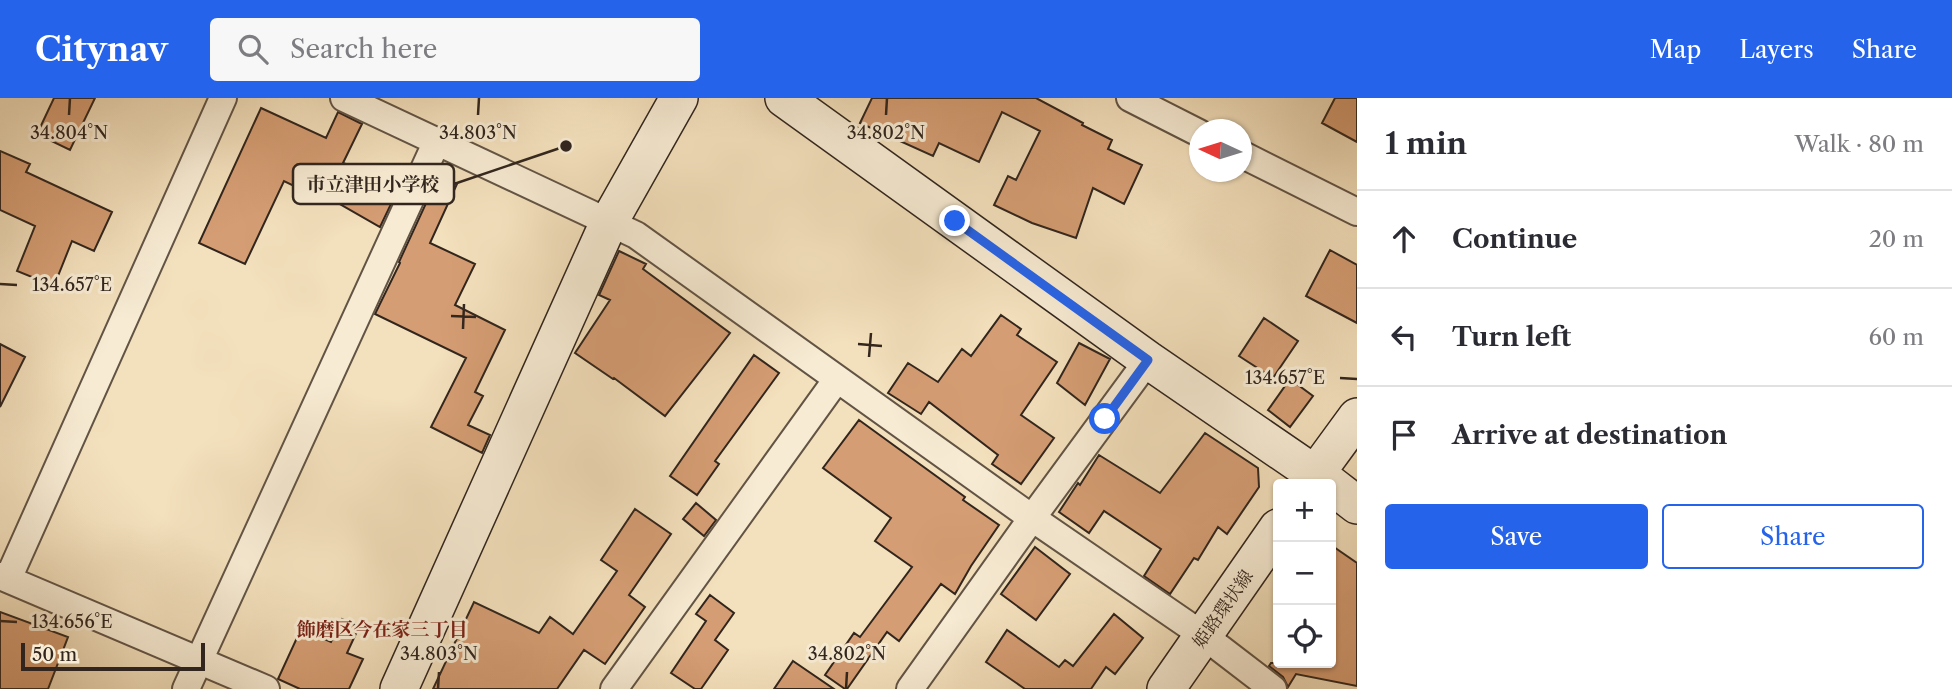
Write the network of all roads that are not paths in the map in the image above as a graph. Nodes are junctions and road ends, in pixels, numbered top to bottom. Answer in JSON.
{"nodes":[{"id":1,"x":223,"y":98,"type":"edge"},
{"id":2,"x":344,"y":98,"type":"edge"},
{"id":3,"x":680,"y":98,"type":"edge"},
{"id":4,"x":784,"y":98,"type":"edge"},
{"id":5,"x":1130,"y":98,"type":"edge"},
{"id":6,"x":1189,"y":128,"type":"edge"},
{"id":7,"x":437,"y":141,"type":"junction"},
{"id":8,"x":1252,"y":160,"type":"edge"},
{"id":9,"x":1357,"y":212,"type":"edge"},
{"id":10,"x":609,"y":222,"type":"junction"},
{"id":11,"x":1148,"y":360,"type":"junction"},
{"id":12,"x":837,"y":379,"type":"junction"},
{"id":13,"x":1357,"y":417,"type":"edge"},
{"id":14,"x":1317,"y":479,"type":"edge"},
{"id":15,"x":1323,"y":479,"type":"edge"},
{"id":16,"x":1336,"y":492,"type":"edge"},
{"id":17,"x":1357,"y":505,"type":"edge"},
{"id":18,"x":1032,"y":518,"type":"junction"},
{"id":19,"x":1273,"y":535,"type":"edge"},
{"id":20,"x":4,"y":577,"type":"edge"},
{"id":21,"x":1204,"y":636,"type":"junction"},
{"id":22,"x":199,"y":661,"type":"junction"},
{"id":23,"x":187,"y":689,"type":"edge"},
{"id":24,"x":266,"y":689,"type":"edge"},
{"id":25,"x":399,"y":689,"type":"edge"},
{"id":26,"x":614,"y":689,"type":"edge"},
{"id":27,"x":910,"y":689,"type":"edge"},
{"id":28,"x":1166,"y":689,"type":"edge"},
{"id":29,"x":1273,"y":689,"type":"edge"}],
"edges":[{"from":1,"to":20,"type":"street"},
{"from":2,"to":7,"type":"street"},
{"from":3,"to":10,"type":"street"},
{"from":4,"to":11,"type":"street"},
{"from":5,"to":6,"type":"street"},
{"from":7,"to":10,"type":"street"},
{"from":7,"to":22,"type":"street"},
{"from":8,"to":9,"type":"street"},
{"from":10,"to":12,"type":"street"},
{"from":10,"to":25,"type":"street"},
{"from":11,"to":14,"type":"street"},
{"from":11,"to":18,"type":"street"},
{"from":12,"to":18,"type":"street"},
{"from":12,"to":26,"type":"street"},
{"from":13,"to":15,"type":"street"},
{"from":16,"to":17,"type":"street"},
{"from":18,"to":21,"type":"street"},
{"from":18,"to":27,"type":"street"},
{"from":19,"to":21,"type":"street","name":"姫路環状線"},
{"from":20,"to":22,"type":"street"},
{"from":21,"to":28,"type":"street","name":"姫路環状線"},
{"from":21,"to":29,"type":"street"},
{"from":22,"to":23,"type":"street"},
{"from":22,"to":24,"type":"street"}]}
